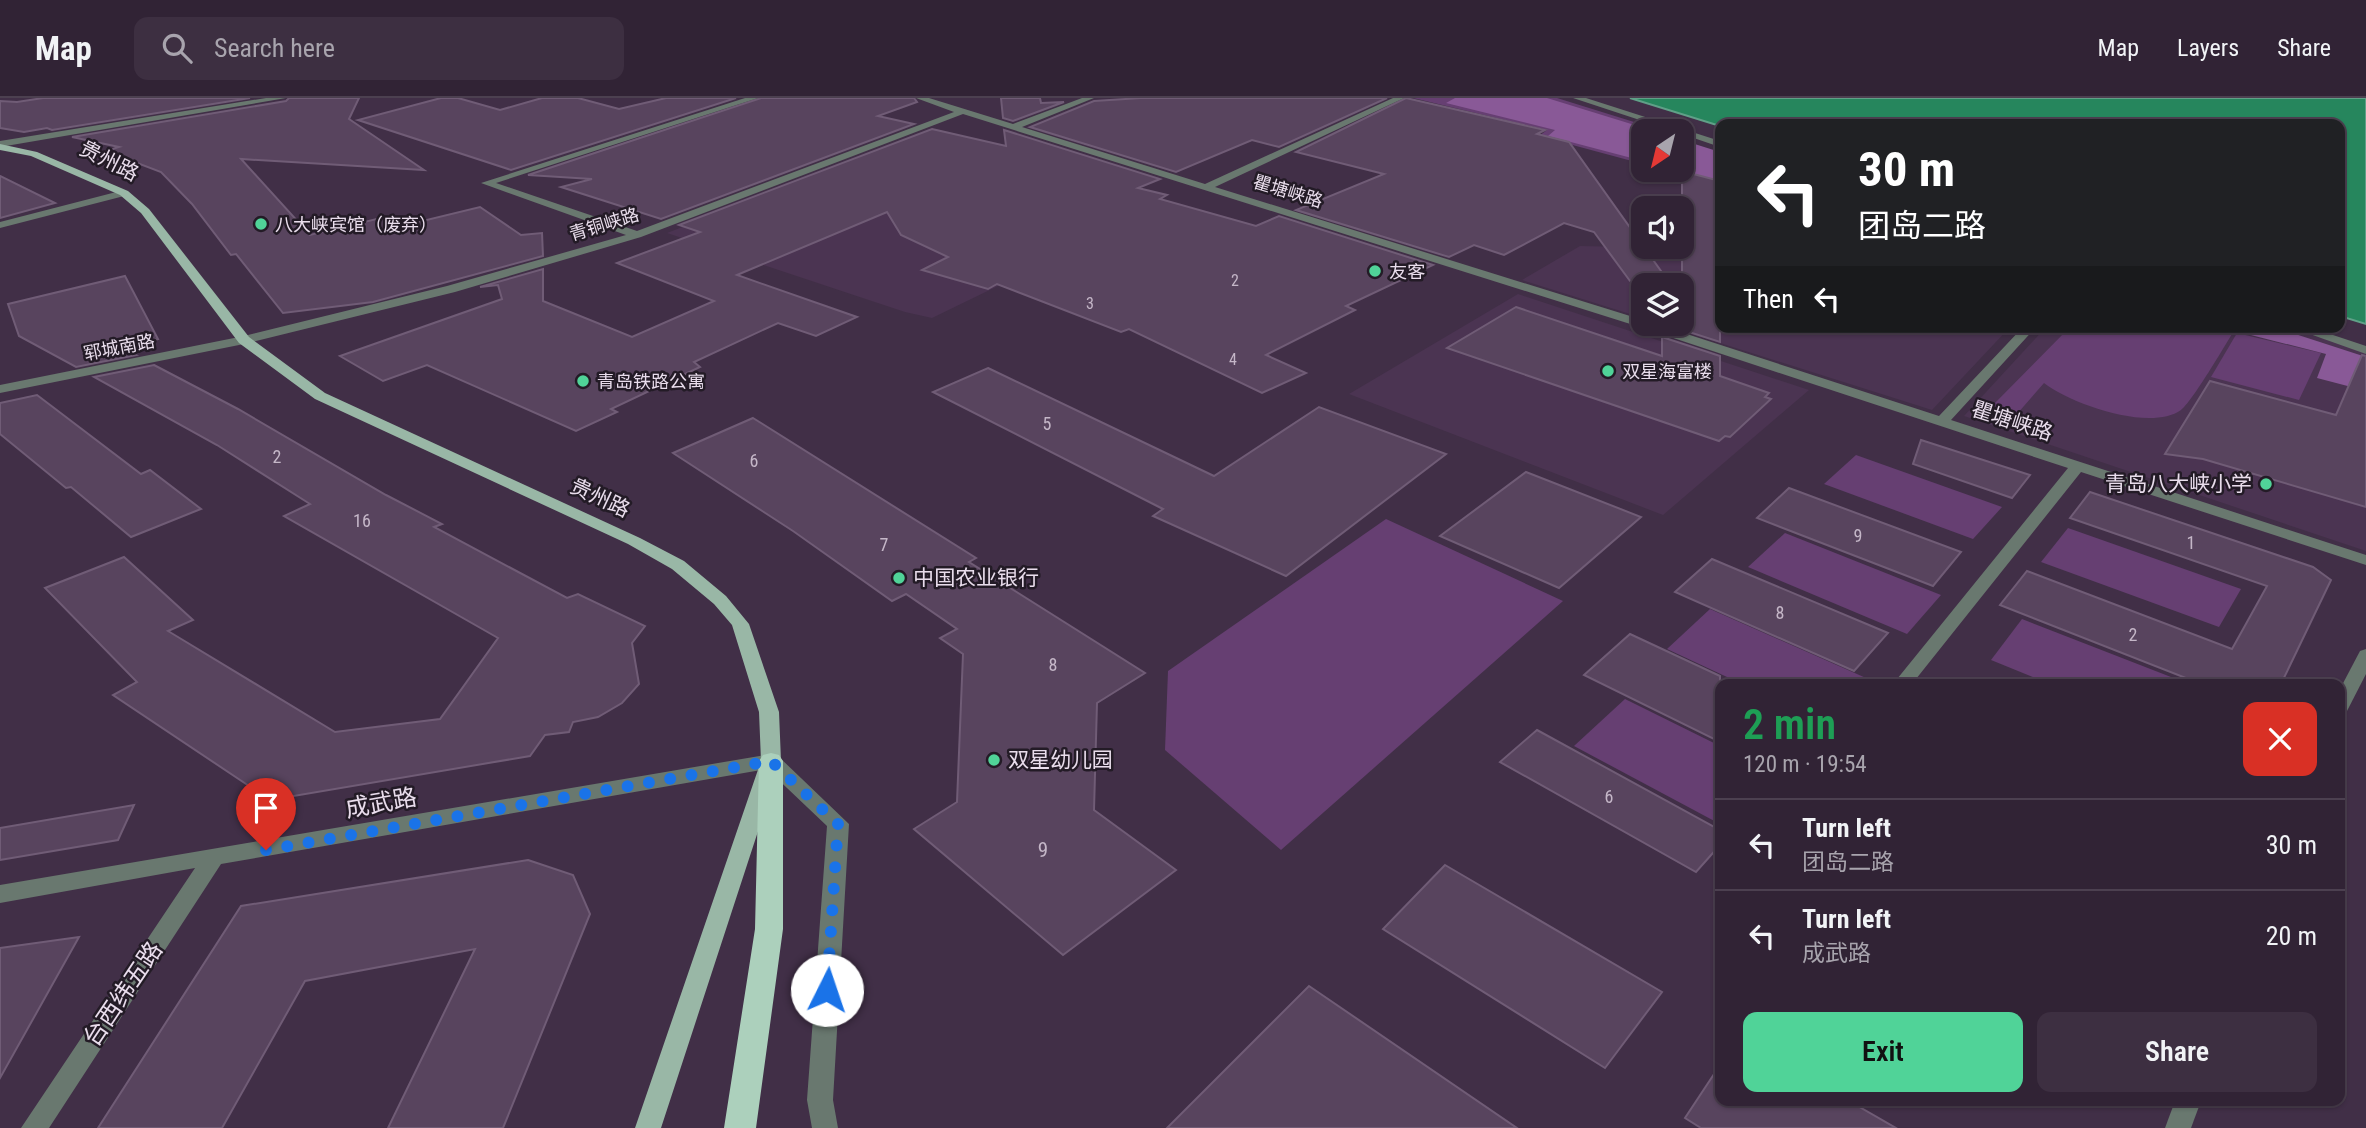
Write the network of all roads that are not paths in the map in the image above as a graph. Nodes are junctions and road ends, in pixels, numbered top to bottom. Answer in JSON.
{"nodes":[{"id":1,"x":282,"y":98,"type":"edge"},
{"id":2,"x":920,"y":98,"type":"edge"},
{"id":3,"x":1090,"y":98,"type":"edge"},
{"id":4,"x":1400,"y":98,"type":"edge"},
{"id":5,"x":1577,"y":98,"type":"edge"},
{"id":6,"x":748,"y":99,"type":"edge"},
{"id":7,"x":964,"y":111,"type":"junction"},
{"id":8,"x":1644,"y":119,"type":"edge"},
{"id":9,"x":1016,"y":126,"type":"junction"},
{"id":10,"x":1694,"y":135,"type":"edge"},
{"id":11,"x":1715,"y":142,"type":"edge"},
{"id":12,"x":0,"y":146,"type":"edge"},
{"id":13,"x":1208,"y":186,"type":"junction"},
{"id":14,"x":124,"y":192,"type":"junction"},
{"id":15,"x":0,"y":225,"type":"edge"},
{"id":16,"x":637,"y":235,"type":"junction"},
{"id":17,"x":1631,"y":320,"type":"edge"},
{"id":18,"x":2024,"y":333,"type":"edge"},
{"id":19,"x":2314,"y":333,"type":"edge"},
{"id":20,"x":1680,"y":336,"type":"edge"},
{"id":21,"x":244,"y":340,"type":"junction"},
{"id":22,"x":2366,"y":350,"type":"edge"},
{"id":23,"x":0,"y":389,"type":"edge"},
{"id":24,"x":1943,"y":420,"type":"junction"},
{"id":25,"x":2078,"y":465,"type":"junction"},
{"id":26,"x":2366,"y":560,"type":"edge"},
{"id":27,"x":2366,"y":655,"type":"edge"},
{"id":28,"x":1906,"y":679,"type":"edge"},
{"id":29,"x":2345,"y":697,"type":"edge"},
{"id":30,"x":771,"y":761,"type":"junction"},
{"id":31,"x":212,"y":859,"type":"junction"},
{"id":32,"x":0,"y":894,"type":"edge"},
{"id":33,"x":2186,"y":1106,"type":"edge"},
{"id":34,"x":34,"y":1128,"type":"edge"},
{"id":35,"x":648,"y":1128,"type":"edge"},
{"id":36,"x":740,"y":1128,"type":"edge"},
{"id":37,"x":825,"y":1128,"type":"edge"},
{"id":38,"x":2178,"y":1128,"type":"edge"}],
"edges":[{"from":1,"to":12,"type":"street"},
{"from":2,"to":7,"type":"street","name":"瞿塘峡路"},
{"from":3,"to":9,"type":"street"},
{"from":4,"to":13,"type":"street"},
{"from":5,"to":8,"type":"street"},
{"from":6,"to":16,"type":"street"},
{"from":7,"to":9,"type":"street","name":"瞿塘峡路"},
{"from":7,"to":16,"type":"street","name":"青铜峡路"},
{"from":9,"to":13,"type":"street","name":"瞿塘峡路"},
{"from":10,"to":11,"type":"street"},
{"from":12,"to":14,"type":"main road","name":"贵州路"},
{"from":13,"to":17,"type":"street","name":"瞿塘峡路"},
{"from":14,"to":15,"type":"street"},
{"from":14,"to":21,"type":"main road","name":"贵州路"},
{"from":16,"to":21,"type":"street","name":"青铜峡路"},
{"from":18,"to":24,"type":"street"},
{"from":19,"to":22,"type":"street"},
{"from":20,"to":24,"type":"street","name":"瞿塘峡路"},
{"from":21,"to":23,"type":"street","name":"郓城南路"},
{"from":21,"to":30,"type":"main road","name":"贵州路"},
{"from":24,"to":25,"type":"street","name":"瞿塘峡路"},
{"from":25,"to":26,"type":"street","name":"瞿塘峡路"},
{"from":25,"to":28,"type":"street"},
{"from":27,"to":29,"type":"street"},
{"from":30,"to":31,"type":"street","name":"成武路"},
{"from":30,"to":35,"type":"main road","name":"贵州路"},
{"from":30,"to":36,"type":"highway"},
{"from":30,"to":37,"type":"street"},
{"from":31,"to":32,"type":"street","name":"成武路"},
{"from":31,"to":34,"type":"street","name":"台西纬五路"},
{"from":33,"to":38,"type":"street"}]}
